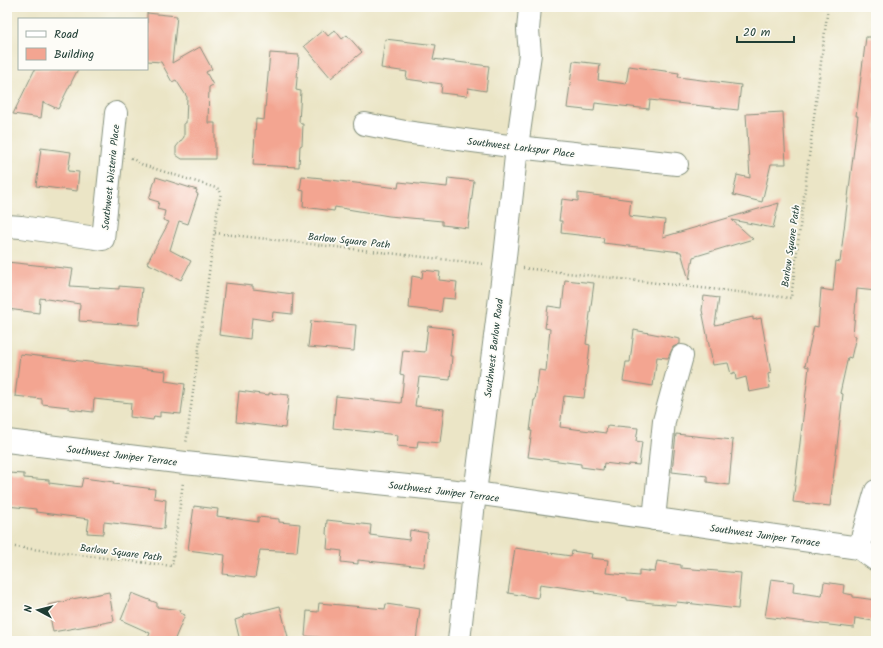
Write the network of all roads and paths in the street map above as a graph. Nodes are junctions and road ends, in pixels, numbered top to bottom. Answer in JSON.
{"nodes":[{"id":1,"x":530,"y":7,"type":"edge"},
{"id":2,"x":828,"y":7,"type":"edge"},
{"id":3,"x":116,"y":113,"type":"dead end"},
{"id":4,"x":366,"y":124,"type":"dead end"},
{"id":5,"x":517,"y":147,"type":"junction"},
{"id":6,"x":113,"y":150,"type":"junction"},
{"id":7,"x":677,"y":164,"type":"dead end"},
{"id":8,"x":7,"y":226,"type":"edge"},
{"id":9,"x":214,"y":233,"type":"junction"},
{"id":10,"x":482,"y":263,"type":"dead end"},
{"id":11,"x":530,"y":269,"type":"dead end"},
{"id":12,"x":682,"y":356,"type":"dead end"},
{"id":13,"x":7,"y":441,"type":"edge"},
{"id":14,"x":186,"y":445,"type":"dead end"},
{"id":15,"x":183,"y":482,"type":"dead end"},
{"id":16,"x":876,"y":491,"type":"edge"},
{"id":17,"x":475,"y":493,"type":"junction"},
{"id":18,"x":654,"y":519,"type":"junction"},
{"id":19,"x":7,"y":546,"type":"edge"},
{"id":20,"x":868,"y":554,"type":"edge"},
{"id":21,"x":459,"y":641,"type":"edge"}],
"edges":[{"from":1,"to":5,"type":"street","name":"Southwest Barlow Road"},
{"from":2,"to":11,"type":"path","name":"Barlow Square Path"},
{"from":3,"to":6,"type":"street","name":"Southwest Wisteria Place"},
{"from":4,"to":5,"type":"street","name":"Southwest Larkspur Place"},
{"from":5,"to":7,"type":"street","name":"Southwest Larkspur Place"},
{"from":5,"to":17,"type":"street","name":"Southwest Barlow Road"},
{"from":6,"to":8,"type":"street","name":"Southwest Wisteria Place"},
{"from":6,"to":9,"type":"path"},
{"from":9,"to":10,"type":"path","name":"Barlow Square Path"},
{"from":9,"to":14,"type":"path"},
{"from":12,"to":18,"type":"street"},
{"from":13,"to":17,"type":"street","name":"Southwest Juniper Terrace"},
{"from":15,"to":19,"type":"path","name":"Barlow Square Path"},
{"from":16,"to":20,"type":"street"},
{"from":17,"to":18,"type":"street","name":"Southwest Juniper Terrace"},
{"from":17,"to":21,"type":"street","name":"Southwest Barlow Road"},
{"from":18,"to":20,"type":"street","name":"Southwest Juniper Terrace"}]}
